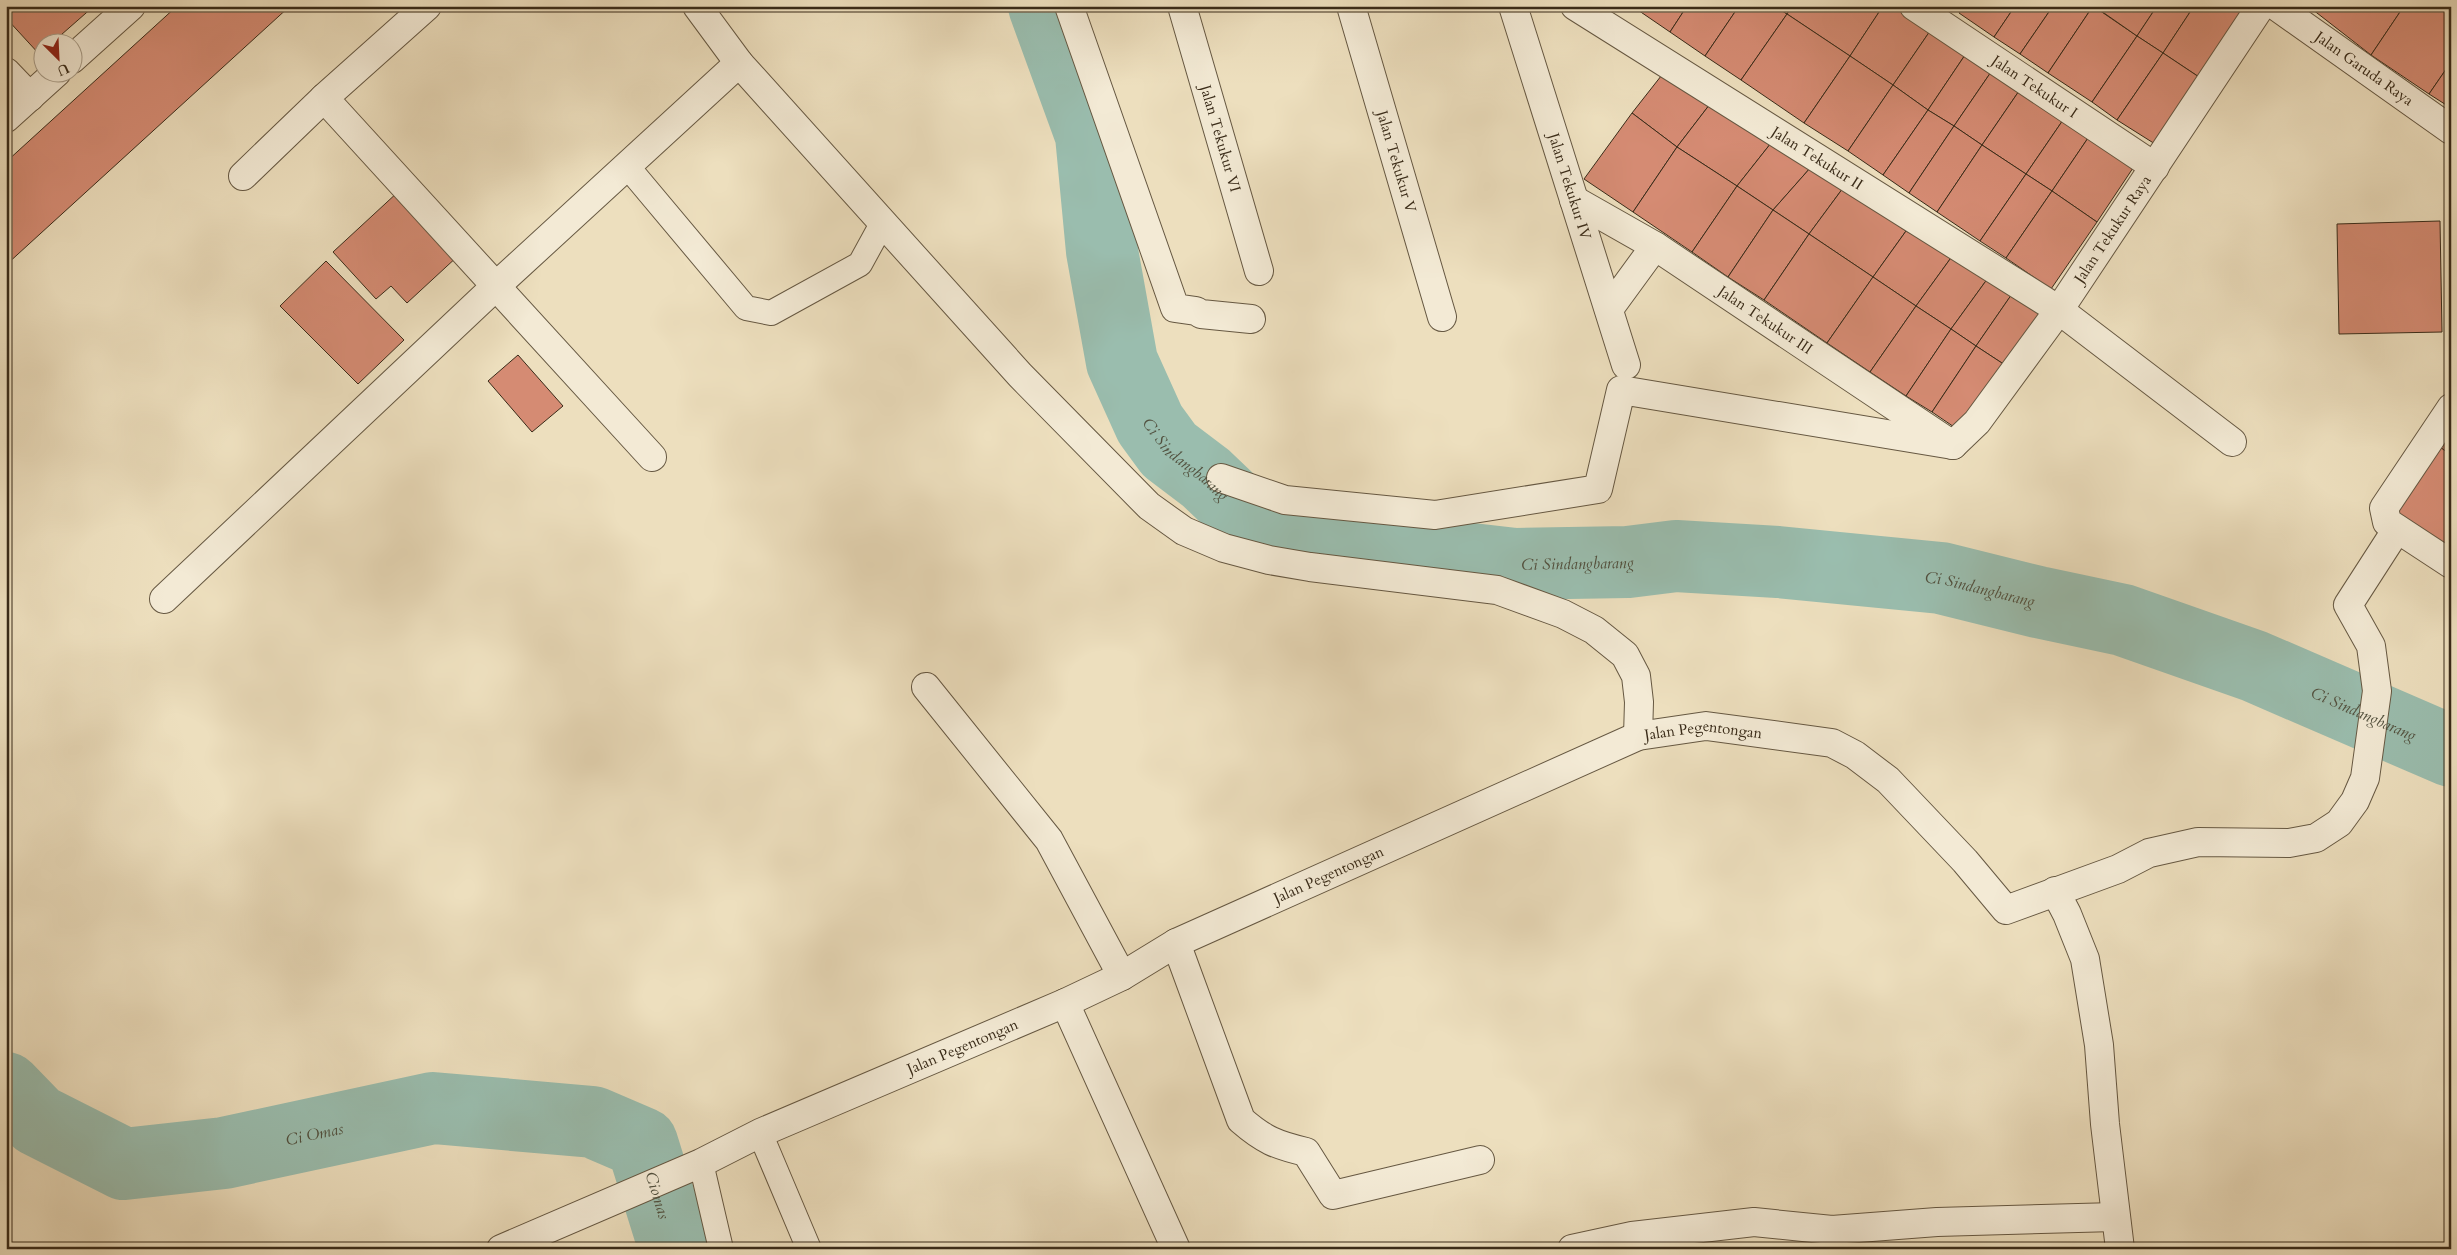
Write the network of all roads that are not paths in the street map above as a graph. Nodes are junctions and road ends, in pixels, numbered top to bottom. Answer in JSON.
{"nodes":[{"id":1,"x":131,"y":6,"type":"edge"},
{"id":2,"x":427,"y":6,"type":"edge"},
{"id":3,"x":697,"y":6,"type":"edge"},
{"id":4,"x":1069,"y":6,"type":"edge"},
{"id":5,"x":1182,"y":6,"type":"edge"},
{"id":6,"x":1351,"y":6,"type":"edge"},
{"id":7,"x":1513,"y":6,"type":"edge"},
{"id":8,"x":1575,"y":6,"type":"edge"},
{"id":9,"x":1914,"y":6,"type":"edge"},
{"id":10,"x":2261,"y":6,"type":"edge"},
{"id":11,"x":2276,"y":6,"type":"edge"},
{"id":12,"x":82,"y":50,"type":"edge"},
{"id":13,"x":739,"y":63,"type":"junction"},
{"id":14,"x":6,"y":72,"type":"edge"},
{"id":15,"x":46,"y":82,"type":"edge"},
{"id":16,"x":30,"y":97,"type":"junction"},
{"id":17,"x":324,"y":98,"type":"junction"},
{"id":18,"x":6,"y":118,"type":"edge"},
{"id":19,"x":2451,"y":130,"type":"edge"},
{"id":20,"x":627,"y":166,"type":"junction"},
{"id":21,"x":2155,"y":167,"type":"junction"},
{"id":22,"x":243,"y":176,"type":"dead end"},
{"id":23,"x":1574,"y":200,"type":"junction"},
{"id":24,"x":883,"y":222,"type":"junction"},
{"id":25,"x":1655,"y":246,"type":"junction"},
{"id":26,"x":1258,"y":271,"type":"dead end"},
{"id":27,"x":495,"y":287,"type":"junction"},
{"id":28,"x":1609,"y":309,"type":"junction"},
{"id":29,"x":2059,"y":310,"type":"junction"},
{"id":30,"x":1442,"y":317,"type":"dead end"},
{"id":31,"x":1251,"y":318,"type":"dead end"},
{"id":32,"x":1626,"y":365,"type":"dead end"},
{"id":33,"x":2451,"y":408,"type":"edge"},
{"id":34,"x":2232,"y":442,"type":"dead end"},
{"id":35,"x":1953,"y":445,"type":"junction"},
{"id":36,"x":652,"y":457,"type":"dead end"},
{"id":37,"x":1221,"y":478,"type":"dead end"},
{"id":38,"x":2397,"y":529,"type":"junction"},
{"id":39,"x":2451,"y":564,"type":"edge"},
{"id":40,"x":164,"y":599,"type":"dead end"},
{"id":41,"x":926,"y":687,"type":"dead end"},
{"id":42,"x":1638,"y":736,"type":"junction"},
{"id":43,"x":2055,"y":891,"type":"junction"},
{"id":44,"x":1176,"y":943,"type":"junction"},
{"id":45,"x":1122,"y":976,"type":"junction"},
{"id":46,"x":1065,"y":1003,"type":"junction"},
{"id":47,"x":721,"y":1152,"type":"junction"},
{"id":48,"x":1480,"y":1160,"type":"dead end"},
{"id":49,"x":2115,"y":1217,"type":"junction"},
{"id":50,"x":501,"y":1249,"type":"edge"},
{"id":51,"x":721,"y":1249,"type":"edge"},
{"id":52,"x":809,"y":1249,"type":"edge"},
{"id":53,"x":1176,"y":1249,"type":"edge"},
{"id":54,"x":1572,"y":1249,"type":"edge"},
{"id":55,"x":2120,"y":1249,"type":"edge"}],
"edges":[{"from":1,"to":12,"type":"street"},
{"from":2,"to":17,"type":"street"},
{"from":3,"to":13,"type":"street"},
{"from":4,"to":31,"type":"street"},
{"from":5,"to":26,"type":"street","name":"Jalan Tekukur VI"},
{"from":6,"to":30,"type":"street","name":"Jalan Tekukur V"},
{"from":7,"to":23,"type":"street","name":"Jalan Tekukur IV"},
{"from":8,"to":29,"type":"street","name":"Jalan Tekukur II"},
{"from":9,"to":21,"type":"street","name":"Jalan Tekukur I"},
{"from":10,"to":21,"type":"street","name":"Jalan Tekukur Raya"},
{"from":11,"to":19,"type":"street","name":"Jalan Garuda Raya"},
{"from":13,"to":20,"type":"street"},
{"from":13,"to":24,"type":"street"},
{"from":14,"to":16,"type":"street"},
{"from":15,"to":16,"type":"street"},
{"from":16,"to":18,"type":"street"},
{"from":17,"to":22,"type":"street"},
{"from":17,"to":27,"type":"street"},
{"from":20,"to":24,"type":"lane"},
{"from":20,"to":27,"type":"street"},
{"from":21,"to":29,"type":"street","name":"Jalan Tekukur Raya"},
{"from":23,"to":25,"type":"street","name":"Jalan Tekukur III"},
{"from":23,"to":28,"type":"street","name":"Jalan Tekukur IV"},
{"from":24,"to":42,"type":"street"},
{"from":25,"to":28,"type":"street"},
{"from":25,"to":35,"type":"street","name":"Jalan Tekukur III"},
{"from":27,"to":36,"type":"street"},
{"from":27,"to":40,"type":"street"},
{"from":28,"to":32,"type":"street","name":"Jalan Tekukur IV"},
{"from":29,"to":34,"type":"street","name":"Jalan Tekukur II"},
{"from":29,"to":35,"type":"street","name":"Jalan Tekukur Raya"},
{"from":33,"to":38,"type":"street"},
{"from":35,"to":37,"type":"street"},
{"from":38,"to":39,"type":"street"},
{"from":38,"to":43,"type":"street"},
{"from":41,"to":45,"type":"street"},
{"from":42,"to":43,"type":"street","name":"Jalan Pegentongan"},
{"from":42,"to":44,"type":"street","name":"Jalan Pegentongan"},
{"from":43,"to":49,"type":"street"},
{"from":44,"to":45,"type":"street","name":"Jalan Pegentongan"},
{"from":44,"to":48,"type":"street"},
{"from":45,"to":46,"type":"street","name":"Jalan Pegentongan"},
{"from":46,"to":47,"type":"street","name":"Jalan Pegentongan"},
{"from":46,"to":53,"type":"street"},
{"from":47,"to":50,"type":"street","name":"Jalan Pegentongan"},
{"from":47,"to":51,"type":"lane"},
{"from":47,"to":52,"type":"lane"},
{"from":49,"to":54,"type":"street"},
{"from":49,"to":55,"type":"street"}]}
